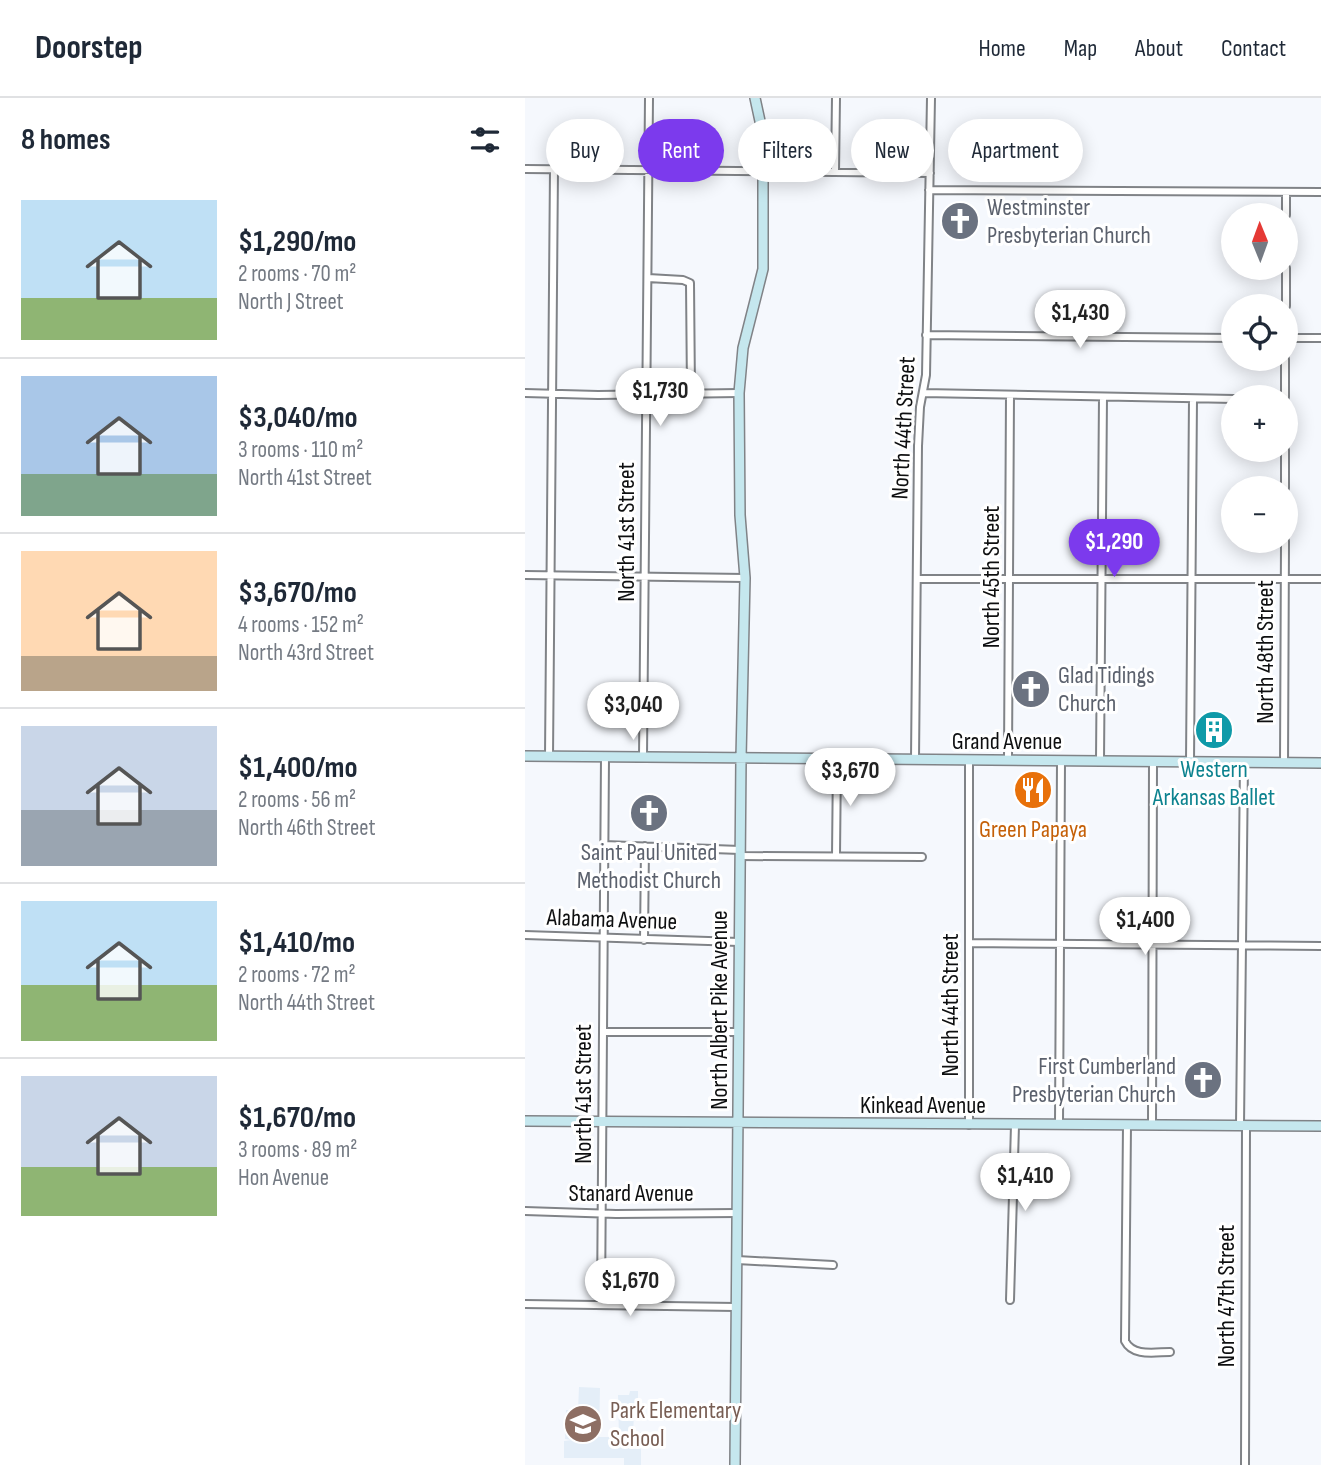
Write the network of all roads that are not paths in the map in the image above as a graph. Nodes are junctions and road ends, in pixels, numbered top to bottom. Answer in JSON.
{"nodes":[{"id":1,"x":649,"y":98,"type":"edge"},
{"id":2,"x":755,"y":98,"type":"edge"},
{"id":3,"x":836,"y":98,"type":"edge"},
{"id":4,"x":931,"y":98,"type":"edge"},
{"id":5,"x":649,"y":119,"type":"edge"},
{"id":6,"x":760,"y":119,"type":"edge"},
{"id":7,"x":836,"y":119,"type":"edge"},
{"id":8,"x":931,"y":119,"type":"edge"},
{"id":9,"x":525,"y":169,"type":"edge"},
{"id":10,"x":546,"y":169,"type":"edge"},
{"id":11,"x":554,"y":182,"type":"edge"},
{"id":12,"x":649,"y":182,"type":"edge"},
{"id":13,"x":763,"y":182,"type":"edge"},
{"id":14,"x":929,"y":182,"type":"edge"},
{"id":15,"x":929,"y":190,"type":"junction"},
{"id":16,"x":1286,"y":192,"type":"junction"},
{"id":17,"x":1321,"y":192,"type":"edge"},
{"id":18,"x":1286,"y":203,"type":"edge"},
{"id":19,"x":648,"y":278,"type":"junction"},
{"id":20,"x":926,"y":335,"type":"junction"},
{"id":21,"x":1221,"y":338,"type":"edge"},
{"id":22,"x":1298,"y":338,"type":"edge"},
{"id":23,"x":1321,"y":338,"type":"edge"},
{"id":24,"x":691,"y":392,"type":"junction"},
{"id":25,"x":525,"y":393,"type":"edge"},
{"id":26,"x":551,"y":393,"type":"junction"},
{"id":27,"x":646,"y":393,"type":"junction"},
{"id":28,"x":739,"y":393,"type":"junction"},
{"id":29,"x":923,"y":393,"type":"junction"},
{"id":30,"x":1010,"y":395,"type":"junction"},
{"id":31,"x":1103,"y":397,"type":"junction"},
{"id":32,"x":1193,"y":398,"type":"junction"},
{"id":33,"x":1221,"y":399,"type":"edge"},
{"id":34,"x":1285,"y":553,"type":"edge"},
{"id":35,"x":525,"y":575,"type":"edge"},
{"id":36,"x":551,"y":575,"type":"junction"},
{"id":37,"x":645,"y":577,"type":"junction"},
{"id":38,"x":745,"y":578,"type":"junction"},
{"id":39,"x":917,"y":579,"type":"junction"},
{"id":40,"x":1010,"y":579,"type":"junction"},
{"id":41,"x":1100,"y":579,"type":"junction"},
{"id":42,"x":1192,"y":579,"type":"junction"},
{"id":43,"x":1284,"y":579,"type":"junction"},
{"id":44,"x":1321,"y":579,"type":"edge"},
{"id":45,"x":525,"y":756,"type":"edge"},
{"id":46,"x":549,"y":757,"type":"junction"},
{"id":47,"x":605,"y":757,"type":"junction"},
{"id":48,"x":643,"y":757,"type":"junction"},
{"id":49,"x":741,"y":758,"type":"junction"},
{"id":50,"x":837,"y":759,"type":"junction"},
{"id":51,"x":915,"y":759,"type":"junction"},
{"id":52,"x":969,"y":760,"type":"junction"},
{"id":53,"x":1008,"y":760,"type":"junction"},
{"id":54,"x":1061,"y":761,"type":"junction"},
{"id":55,"x":1100,"y":761,"type":"junction"},
{"id":56,"x":1153,"y":761,"type":"junction"},
{"id":57,"x":1189,"y":762,"type":"junction"},
{"id":58,"x":1244,"y":762,"type":"junction"},
{"id":59,"x":1284,"y":762,"type":"junction"},
{"id":60,"x":1321,"y":763,"type":"edge"},
{"id":61,"x":604,"y":845,"type":"junction"},
{"id":62,"x":645,"y":846,"type":"junction"},
{"id":63,"x":740,"y":853,"type":"junction"},
{"id":64,"x":836,"y":856,"type":"junction"},
{"id":65,"x":922,"y":857,"type":"dead end"},
{"id":66,"x":525,"y":935,"type":"edge"},
{"id":67,"x":603,"y":938,"type":"junction"},
{"id":68,"x":644,"y":940,"type":"junction"},
{"id":69,"x":739,"y":942,"type":"junction"},
{"id":70,"x":969,"y":943,"type":"junction"},
{"id":71,"x":1152,"y":943,"type":"junction"},
{"id":72,"x":1061,"y":944,"type":"junction"},
{"id":73,"x":1242,"y":945,"type":"junction"},
{"id":74,"x":1321,"y":946,"type":"edge"},
{"id":75,"x":603,"y":1032,"type":"junction"},
{"id":76,"x":739,"y":1032,"type":"junction"},
{"id":77,"x":525,"y":1121,"type":"edge"},
{"id":78,"x":603,"y":1122,"type":"junction"},
{"id":79,"x":738,"y":1123,"type":"junction"},
{"id":80,"x":969,"y":1125,"type":"junction"},
{"id":81,"x":1015,"y":1125,"type":"junction"},
{"id":82,"x":1059,"y":1125,"type":"junction"},
{"id":83,"x":1127,"y":1125,"type":"junction"},
{"id":84,"x":1152,"y":1125,"type":"junction"},
{"id":85,"x":1243,"y":1126,"type":"junction"},
{"id":86,"x":1321,"y":1126,"type":"edge"},
{"id":87,"x":525,"y":1211,"type":"edge"},
{"id":88,"x":737,"y":1213,"type":"junction"},
{"id":89,"x":602,"y":1214,"type":"junction"},
{"id":90,"x":737,"y":1260,"type":"junction"},
{"id":91,"x":833,"y":1265,"type":"dead end"},
{"id":92,"x":1010,"y":1300,"type":"dead end"},
{"id":93,"x":525,"y":1304,"type":"edge"},
{"id":94,"x":601,"y":1305,"type":"junction"},
{"id":95,"x":736,"y":1307,"type":"junction"},
{"id":96,"x":1170,"y":1352,"type":"dead end"},
{"id":97,"x":735,"y":1465,"type":"edge"},
{"id":98,"x":1245,"y":1465,"type":"edge"}],
"edges":[{"from":1,"to":5,"type":"street","name":"North 41st Street"},
{"from":2,"to":6,"type":"street","name":"North Albert Pike Avenue"},
{"from":3,"to":7,"type":"street"},
{"from":4,"to":8,"type":"street","name":"North 44th Street"},
{"from":9,"to":10,"type":"street"},
{"from":11,"to":26,"type":"street"},
{"from":12,"to":19,"type":"street","name":"North 41st Street"},
{"from":13,"to":28,"type":"street","name":"North Albert Pike Avenue"},
{"from":14,"to":15,"type":"street","name":"North 44th Street"},
{"from":15,"to":16,"type":"street"},
{"from":15,"to":20,"type":"street","name":"North 44th Street"},
{"from":16,"to":17,"type":"street"},
{"from":16,"to":18,"type":"street"},
{"from":19,"to":24,"type":"street"},
{"from":19,"to":27,"type":"street","name":"North 41st Street"},
{"from":20,"to":21,"type":"street"},
{"from":20,"to":29,"type":"street","name":"North 44th Street"},
{"from":22,"to":23,"type":"street"},
{"from":24,"to":27,"type":"street"},
{"from":24,"to":28,"type":"street"},
{"from":25,"to":26,"type":"street"},
{"from":26,"to":27,"type":"street"},
{"from":26,"to":36,"type":"street"},
{"from":27,"to":37,"type":"street","name":"North 41st Street"},
{"from":28,"to":38,"type":"street","name":"North Albert Pike Avenue"},
{"from":29,"to":30,"type":"street"},
{"from":29,"to":39,"type":"street","name":"North 44th Street"},
{"from":30,"to":31,"type":"street"},
{"from":30,"to":40,"type":"street","name":"North 45th Street"},
{"from":31,"to":32,"type":"street"},
{"from":31,"to":41,"type":"street"},
{"from":32,"to":33,"type":"street"},
{"from":32,"to":42,"type":"street"},
{"from":34,"to":43,"type":"street","name":"North 48th Street"},
{"from":35,"to":36,"type":"street"},
{"from":36,"to":37,"type":"street"},
{"from":36,"to":46,"type":"street"},
{"from":37,"to":38,"type":"street"},
{"from":37,"to":48,"type":"street","name":"North 41st Street"},
{"from":38,"to":49,"type":"street","name":"North Albert Pike Avenue"},
{"from":39,"to":40,"type":"street"},
{"from":39,"to":51,"type":"street","name":"North 44th Street"},
{"from":40,"to":41,"type":"street"},
{"from":40,"to":53,"type":"street","name":"North 45th Street"},
{"from":41,"to":42,"type":"street"},
{"from":41,"to":55,"type":"street"},
{"from":42,"to":43,"type":"street"},
{"from":42,"to":57,"type":"street"},
{"from":43,"to":44,"type":"street"},
{"from":43,"to":59,"type":"street","name":"North 48th Street"},
{"from":45,"to":46,"type":"street","name":"Grand Avenue"},
{"from":46,"to":47,"type":"street","name":"Grand Avenue"},
{"from":47,"to":48,"type":"street","name":"Grand Avenue"},
{"from":47,"to":61,"type":"street","name":"North 41st Street"},
{"from":48,"to":49,"type":"street","name":"Grand Avenue"},
{"from":49,"to":50,"type":"street","name":"Grand Avenue"},
{"from":49,"to":63,"type":"street","name":"North Albert Pike Avenue"},
{"from":50,"to":51,"type":"street","name":"Grand Avenue"},
{"from":50,"to":64,"type":"street"},
{"from":51,"to":52,"type":"street","name":"Grand Avenue"},
{"from":52,"to":53,"type":"street","name":"Grand Avenue"},
{"from":52,"to":70,"type":"street","name":"North 44th Street"},
{"from":53,"to":54,"type":"street","name":"Grand Avenue"},
{"from":54,"to":55,"type":"street","name":"Grand Avenue"},
{"from":54,"to":72,"type":"street"},
{"from":55,"to":56,"type":"street","name":"Grand Avenue"},
{"from":56,"to":57,"type":"street","name":"Grand Avenue"},
{"from":56,"to":71,"type":"street"},
{"from":57,"to":58,"type":"street","name":"Grand Avenue"},
{"from":58,"to":59,"type":"street","name":"Grand Avenue"},
{"from":58,"to":73,"type":"street","name":"North 47th Street"},
{"from":59,"to":60,"type":"street","name":"Grand Avenue"},
{"from":61,"to":62,"type":"street"},
{"from":61,"to":67,"type":"street","name":"North 41st Street"},
{"from":62,"to":63,"type":"street"},
{"from":62,"to":68,"type":"street"},
{"from":63,"to":64,"type":"street"},
{"from":63,"to":69,"type":"street","name":"North Albert Pike Avenue"},
{"from":64,"to":65,"type":"street"},
{"from":66,"to":67,"type":"street","name":"Alabama Avenue"},
{"from":67,"to":68,"type":"street","name":"Alabama Avenue"},
{"from":67,"to":75,"type":"street","name":"North 41st Street"},
{"from":68,"to":69,"type":"street","name":"Alabama Avenue"},
{"from":69,"to":76,"type":"street","name":"North Albert Pike Avenue"},
{"from":70,"to":72,"type":"street"},
{"from":70,"to":80,"type":"street","name":"North 44th Street"},
{"from":71,"to":72,"type":"street"},
{"from":71,"to":73,"type":"street"},
{"from":71,"to":84,"type":"street"},
{"from":72,"to":82,"type":"street"},
{"from":73,"to":74,"type":"street"},
{"from":73,"to":85,"type":"street","name":"North 47th Street"},
{"from":75,"to":76,"type":"street"},
{"from":75,"to":78,"type":"street","name":"North 41st Street"},
{"from":76,"to":79,"type":"street","name":"North Albert Pike Avenue"},
{"from":77,"to":78,"type":"street","name":"Kinkead Avenue"},
{"from":78,"to":79,"type":"street","name":"Kinkead Avenue"},
{"from":78,"to":89,"type":"street","name":"North 41st Street"},
{"from":79,"to":80,"type":"street","name":"Kinkead Avenue"},
{"from":79,"to":88,"type":"street","name":"North Albert Pike Avenue"},
{"from":80,"to":81,"type":"street","name":"Kinkead Avenue"},
{"from":81,"to":82,"type":"street","name":"Kinkead Avenue"},
{"from":81,"to":92,"type":"street"},
{"from":82,"to":83,"type":"street","name":"Kinkead Avenue"},
{"from":83,"to":84,"type":"street","name":"Kinkead Avenue"},
{"from":83,"to":96,"type":"street"},
{"from":84,"to":85,"type":"street","name":"Kinkead Avenue"},
{"from":85,"to":86,"type":"street","name":"Kinkead Avenue"},
{"from":85,"to":98,"type":"street","name":"North 47th Street"},
{"from":87,"to":89,"type":"street","name":"Stanard Avenue"},
{"from":88,"to":89,"type":"street","name":"Stanard Avenue"},
{"from":88,"to":90,"type":"street","name":"North Albert Pike Avenue"},
{"from":89,"to":94,"type":"street","name":"North 41st Street"},
{"from":90,"to":91,"type":"street"},
{"from":90,"to":95,"type":"street","name":"North Albert Pike Avenue"},
{"from":93,"to":94,"type":"street"},
{"from":94,"to":95,"type":"street"},
{"from":95,"to":97,"type":"street","name":"North Albert Pike Avenue"}]}
